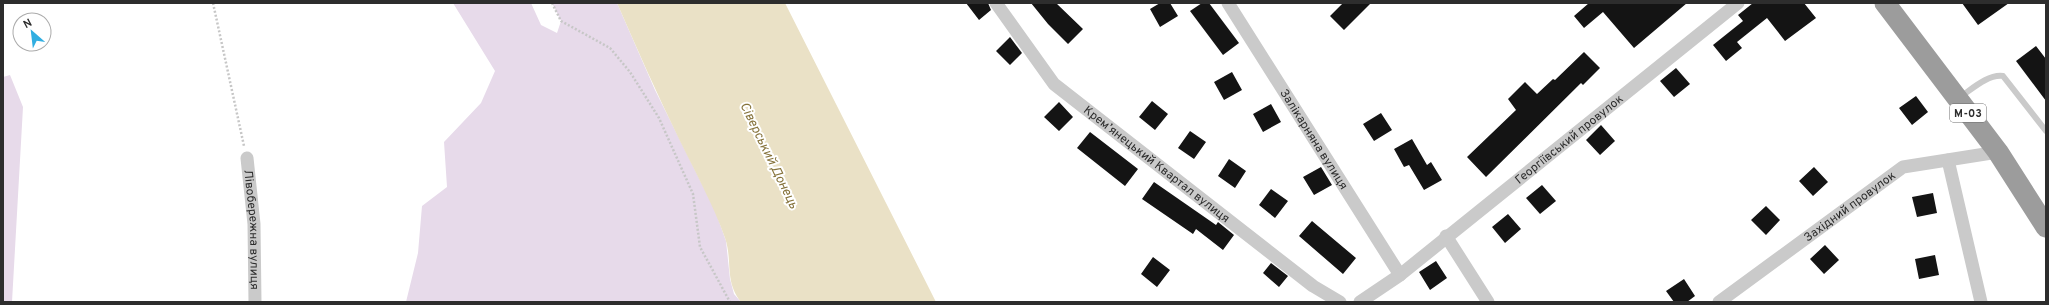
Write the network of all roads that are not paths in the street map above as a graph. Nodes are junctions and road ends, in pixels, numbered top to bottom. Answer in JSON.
{"nodes":[{"id":1,"x":996,"y":3,"type":"edge"},
{"id":2,"x":1228,"y":3,"type":"edge"},
{"id":3,"x":1738,"y":3,"type":"edge"},
{"id":4,"x":1885,"y":3,"type":"edge"},
{"id":5,"x":1957,"y":98,"type":"junction"},
{"id":6,"x":2046,"y":131,"type":"edge"},
{"id":7,"x":1998,"y":152,"type":"junction"},
{"id":8,"x":247,"y":158,"type":"road end"},
{"id":9,"x":1948,"y":160,"type":"junction"},
{"id":10,"x":2046,"y":227,"type":"edge"},
{"id":11,"x":1446,"y":236,"type":"junction"},
{"id":12,"x":1400,"y":275,"type":"junction"},
{"id":13,"x":255,"y":302,"type":"edge"},
{"id":14,"x":1340,"y":302,"type":"edge"},
{"id":15,"x":1360,"y":302,"type":"edge"},
{"id":16,"x":1488,"y":302,"type":"edge"},
{"id":17,"x":1719,"y":302,"type":"edge"},
{"id":18,"x":1981,"y":302,"type":"edge"}],
"edges":[{"from":1,"to":14,"type":"street","name":"Крем’янецький Квартал вулиця"},
{"from":2,"to":12,"type":"street","name":"Залікарняна вулиця"},
{"from":3,"to":11,"type":"street","name":"Георгіївський провулок"},
{"from":4,"to":5,"type":"highway","number":"М-03"},
{"from":5,"to":6,"type":"lane"},
{"from":5,"to":7,"type":"highway","number":"М-03"},
{"from":7,"to":9,"type":"street","name":"Західний провулок"},
{"from":7,"to":10,"type":"highway","number":"М-03"},
{"from":8,"to":13,"type":"street","name":"Лівобережна вулиця"},
{"from":9,"to":17,"type":"street","name":"Західний провулок"},
{"from":9,"to":18,"type":"street"},
{"from":11,"to":12,"type":"street","name":"Георгіївський провулок"},
{"from":11,"to":16,"type":"street"},
{"from":12,"to":15,"type":"street"}]}
